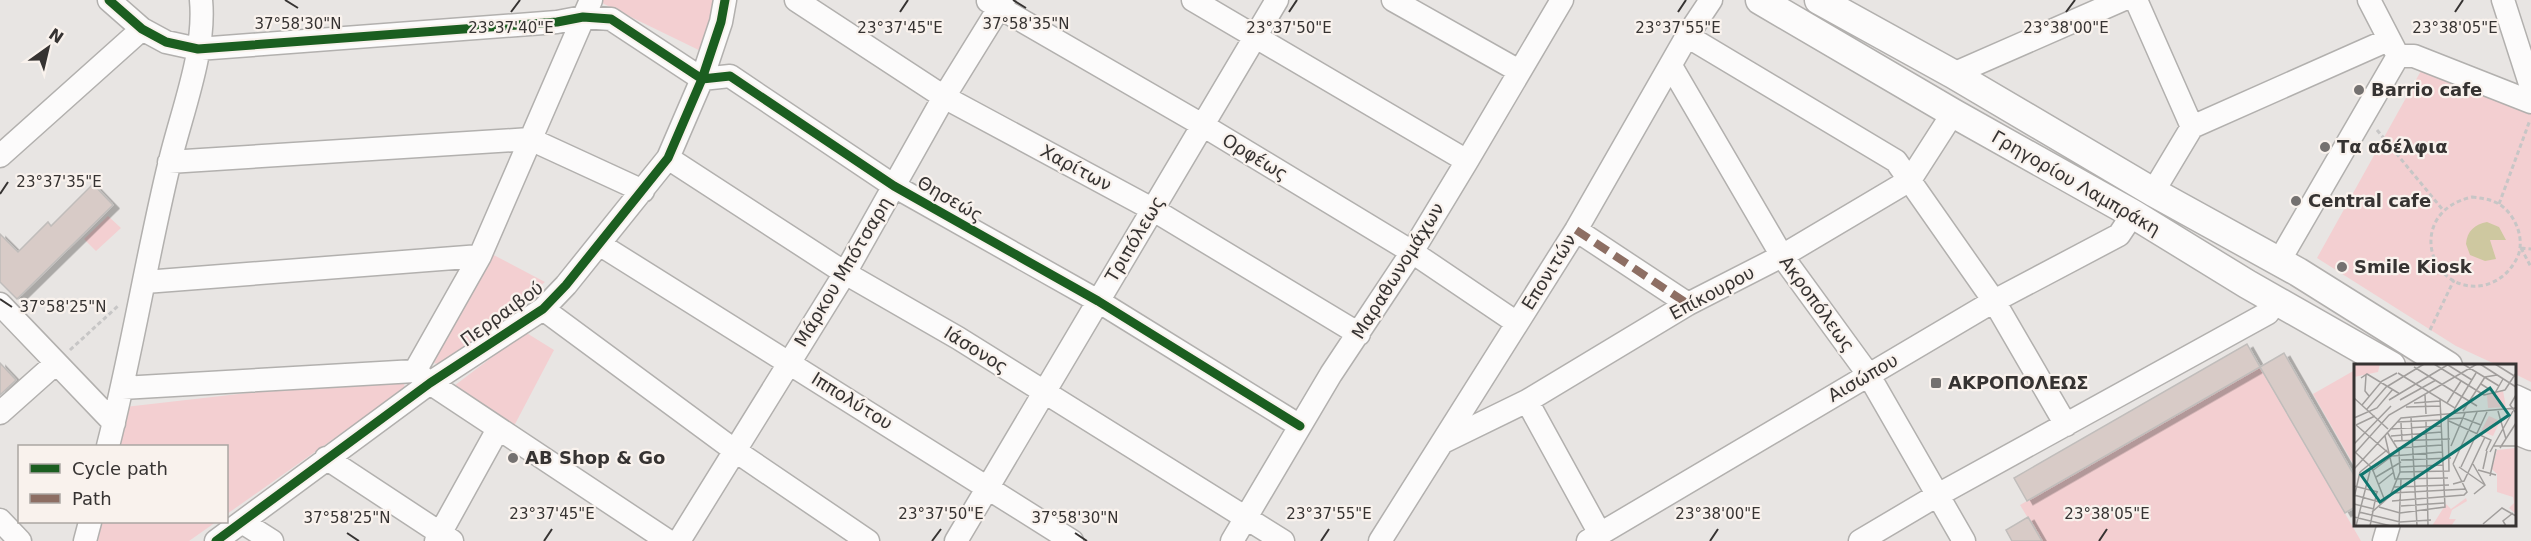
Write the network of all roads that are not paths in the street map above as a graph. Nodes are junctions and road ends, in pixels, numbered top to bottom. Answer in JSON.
{"nodes":[{"id":1,"x":109,"y":0,"type":"edge"},
{"id":2,"x":201,"y":0,"type":"edge"},
{"id":3,"x":725,"y":0,"type":"edge"},
{"id":4,"x":796,"y":0,"type":"edge"},
{"id":5,"x":1193,"y":0,"type":"edge"},
{"id":6,"x":1277,"y":0,"type":"edge"},
{"id":7,"x":1393,"y":0,"type":"edge"},
{"id":8,"x":1563,"y":0,"type":"edge"},
{"id":9,"x":1711,"y":0,"type":"edge"},
{"id":10,"x":1760,"y":0,"type":"edge"},
{"id":11,"x":2122,"y":0,"type":"edge"},
{"id":12,"x":2136,"y":0,"type":"edge"},
{"id":13,"x":2369,"y":0,"type":"edge"},
{"id":14,"x":2503,"y":0,"type":"edge"},
{"id":15,"x":1822,"y":1,"type":"edge"},
{"id":16,"x":996,"y":3,"type":"edge"},
{"id":17,"x":583,"y":6,"type":"edge"},
{"id":18,"x":142,"y":29,"type":"junction"},
{"id":19,"x":1256,"y":36,"type":"junction"},
{"id":20,"x":1687,"y":36,"type":"junction"},
{"id":21,"x":198,"y":50,"type":"junction"},
{"id":22,"x":2400,"y":50,"type":"junction"},
{"id":23,"x":1671,"y":66,"type":"junction"},
{"id":24,"x":1519,"y":71,"type":"junction"},
{"id":25,"x":1953,"y":74,"type":"junction"},
{"id":26,"x":702,"y":79,"type":"junction"},
{"id":27,"x":2531,"y":87,"type":"edge"},
{"id":28,"x":944,"y":97,"type":"junction"},
{"id":29,"x":2531,"y":102,"type":"edge"},
{"id":30,"x":1953,"y":113,"type":"junction"},
{"id":31,"x":1204,"y":126,"type":"junction"},
{"id":32,"x":2192,"y":127,"type":"junction"},
{"id":33,"x":530,"y":139,"type":"junction"},
{"id":34,"x":0,"y":156,"type":"edge"},
{"id":35,"x":668,"y":158,"type":"junction"},
{"id":36,"x":1467,"y":161,"type":"junction"},
{"id":37,"x":169,"y":162,"type":"junction"},
{"id":38,"x":1910,"y":180,"type":"junction"},
{"id":39,"x":894,"y":186,"type":"junction"},
{"id":40,"x":642,"y":191,"type":"junction"},
{"id":41,"x":2153,"y":192,"type":"junction"},
{"id":42,"x":1152,"y":209,"type":"junction"},
{"id":43,"x":2133,"y":214,"type":"junction"},
{"id":44,"x":1576,"y":230,"type":"junction"},
{"id":45,"x":598,"y":244,"type":"junction"},
{"id":46,"x":1412,"y":252,"type":"junction"},
{"id":47,"x":480,"y":256,"type":"junction"},
{"id":48,"x":1782,"y":256,"type":"junction"},
{"id":49,"x":2278,"y":263,"type":"junction"},
{"id":50,"x":845,"y":273,"type":"junction"},
{"id":51,"x":145,"y":282,"type":"junction"},
{"id":52,"x":2277,"y":300,"type":"junction"},
{"id":53,"x":1098,"y":301,"type":"junction"},
{"id":54,"x":1994,"y":301,"type":"junction"},
{"id":55,"x":0,"y":304,"type":"edge"},
{"id":56,"x":1688,"y":304,"type":"junction"},
{"id":57,"x":543,"y":309,"type":"junction"},
{"id":58,"x":1517,"y":323,"type":"junction"},
{"id":59,"x":1359,"y":334,"type":"junction"},
{"id":60,"x":790,"y":362,"type":"junction"},
{"id":61,"x":55,"y":364,"type":"junction"},
{"id":62,"x":2388,"y":364,"type":"edge"},
{"id":63,"x":2445,"y":364,"type":"edge"},
{"id":64,"x":1868,"y":374,"type":"junction"},
{"id":65,"x":423,"y":377,"type":"junction"},
{"id":66,"x":122,"y":388,"type":"junction"},
{"id":67,"x":1044,"y":393,"type":"junction"},
{"id":68,"x":2516,"y":400,"type":"edge"},
{"id":69,"x":1527,"y":401,"type":"junction"},
{"id":70,"x":2531,"y":406,"type":"edge"},
{"id":71,"x":0,"y":413,"type":"edge"},
{"id":72,"x":114,"y":423,"type":"junction"},
{"id":73,"x":2066,"y":425,"type":"junction"},
{"id":74,"x":1300,"y":426,"type":"junction"},
{"id":75,"x":498,"y":429,"type":"junction"},
{"id":76,"x":2516,"y":430,"type":"edge"},
{"id":77,"x":2531,"y":436,"type":"edge"},
{"id":78,"x":1443,"y":442,"type":"junction"},
{"id":79,"x":108,"y":445,"type":"edge"},
{"id":80,"x":734,"y":450,"type":"junction"},
{"id":81,"x":326,"y":458,"type":"junction"},
{"id":82,"x":988,"y":486,"type":"junction"},
{"id":83,"x":1936,"y":496,"type":"junction"},
{"id":84,"x":1246,"y":519,"type":"junction"},
{"id":85,"x":0,"y":520,"type":"edge"},
{"id":86,"x":242,"y":522,"type":"junction"},
{"id":87,"x":90,"y":523,"type":"edge"},
{"id":88,"x":2389,"y":526,"type":"edge"},
{"id":89,"x":443,"y":539,"type":"edge"},
{"id":90,"x":1593,"y":539,"type":"edge"},
{"id":91,"x":20,"y":541,"type":"edge"},
{"id":92,"x":85,"y":541,"type":"edge"},
{"id":93,"x":216,"y":541,"type":"edge"},
{"id":94,"x":272,"y":541,"type":"edge"},
{"id":95,"x":668,"y":541,"type":"edge"},
{"id":96,"x":679,"y":541,"type":"edge"},
{"id":97,"x":868,"y":541,"type":"edge"},
{"id":98,"x":956,"y":541,"type":"edge"},
{"id":99,"x":1072,"y":541,"type":"edge"},
{"id":100,"x":1232,"y":541,"type":"edge"},
{"id":101,"x":1283,"y":541,"type":"edge"},
{"id":102,"x":1380,"y":541,"type":"edge"},
{"id":103,"x":1860,"y":541,"type":"edge"},
{"id":104,"x":1964,"y":541,"type":"edge"},
{"id":105,"x":2384,"y":541,"type":"edge"}],
"edges":[{"from":1,"to":18,"type":"street"},
{"from":2,"to":21,"type":"street"},
{"from":3,"to":26,"type":"street","name":"Περραιβού"},
{"from":4,"to":28,"type":"street","name":"Χαρίτων"},
{"from":5,"to":19,"type":"street"},
{"from":6,"to":19,"type":"street","name":"Τριπόλεως"},
{"from":7,"to":24,"type":"street"},
{"from":8,"to":24,"type":"street","name":"Μαραθωνομάχων"},
{"from":9,"to":20,"type":"street","name":"Επονιτών"},
{"from":10,"to":30,"type":"main road","name":"Γρηγορίου Λαμπράκη"},
{"from":11,"to":25,"type":"street"},
{"from":12,"to":32,"type":"street"},
{"from":13,"to":22,"type":"street"},
{"from":14,"to":27,"type":"street"},
{"from":15,"to":25,"type":"main road","name":"Γρηγορίου Λαμπράκη"},
{"from":16,"to":28,"type":"street","name":"Μάρκου Μπότσαρη"},
{"from":16,"to":31,"type":"street","name":"Ορφέως"},
{"from":17,"to":21,"type":"street"},
{"from":17,"to":26,"type":"street"},
{"from":17,"to":33,"type":"street"},
{"from":18,"to":21,"type":"street"},
{"from":18,"to":34,"type":"street"},
{"from":19,"to":31,"type":"street","name":"Τριπόλεως"},
{"from":19,"to":36,"type":"street"},
{"from":20,"to":23,"type":"street","name":"Επονιτών"},
{"from":20,"to":38,"type":"street"},
{"from":21,"to":37,"type":"street"},
{"from":22,"to":29,"type":"street"},
{"from":22,"to":32,"type":"street"},
{"from":22,"to":49,"type":"street"},
{"from":23,"to":44,"type":"street","name":"Επονιτών"},
{"from":23,"to":48,"type":"street","name":"Ακροπόλεως"},
{"from":24,"to":36,"type":"street","name":"Μαραθωνομάχων"},
{"from":25,"to":41,"type":"main road","name":"Γρηγορίου Λαμπράκη"},
{"from":26,"to":35,"type":"street","name":"Περραιβού"},
{"from":26,"to":39,"type":"street","name":"Θησεώς"},
{"from":28,"to":39,"type":"street","name":"Μάρκου Μπότσαρη"},
{"from":28,"to":42,"type":"street","name":"Χαρίτων"},
{"from":30,"to":38,"type":"street","name":"Επίκουρου"},
{"from":30,"to":43,"type":"main road","name":"Γρηγορίου Λαμπράκη"},
{"from":31,"to":42,"type":"street","name":"Τριπόλεως"},
{"from":31,"to":46,"type":"street","name":"Ορφέως"},
{"from":32,"to":41,"type":"street"},
{"from":33,"to":37,"type":"street"},
{"from":33,"to":40,"type":"street"},
{"from":33,"to":47,"type":"street"},
{"from":35,"to":40,"type":"street","name":"Περραιβού"},
{"from":35,"to":50,"type":"street","name":"Ιάσονος"},
{"from":36,"to":46,"type":"street","name":"Μαραθωνομάχων"},
{"from":37,"to":51,"type":"street"},
{"from":38,"to":48,"type":"street","name":"Επίκουρου"},
{"from":38,"to":54,"type":"street"},
{"from":39,"to":50,"type":"street","name":"Μάρκου Μπότσαρη"},
{"from":39,"to":53,"type":"street","name":"Θησεώς"},
{"from":40,"to":45,"type":"street","name":"Περραιβού"},
{"from":41,"to":49,"type":"main road","name":"Γρηγορίου Λαμπράκη"},
{"from":42,"to":53,"type":"street","name":"Τριπόλεως"},
{"from":42,"to":59,"type":"street","name":"Χαρίτων"},
{"from":43,"to":52,"type":"main road","name":"Γρηγορίου Λαμπράκη"},
{"from":43,"to":54,"type":"street","name":"Αισώπου"},
{"from":44,"to":56,"type":"street"},
{"from":44,"to":58,"type":"street","name":"Επονιτών"},
{"from":45,"to":57,"type":"street","name":"Περραιβού"},
{"from":45,"to":60,"type":"street","name":"Ιππολύτου"},
{"from":46,"to":58,"type":"street","name":"Ορφέως"},
{"from":46,"to":59,"type":"street","name":"Μαραθωνομάχων"},
{"from":47,"to":51,"type":"street"},
{"from":47,"to":65,"type":"street"},
{"from":48,"to":56,"type":"street","name":"Επίκουρου"},
{"from":48,"to":64,"type":"street","name":"Ακροπόλεως"},
{"from":49,"to":63,"type":"main road","name":"Γρηγορίου Λαμπράκη"},
{"from":50,"to":60,"type":"street","name":"Μάρκου Μπότσαρη"},
{"from":50,"to":67,"type":"street","name":"Ιάσονος"},
{"from":51,"to":66,"type":"street"},
{"from":52,"to":62,"type":"main road","name":"Γρηγορίου Λαμπράκη"},
{"from":52,"to":73,"type":"street"},
{"from":53,"to":67,"type":"street","name":"Τριπόλεως"},
{"from":53,"to":74,"type":"street","name":"Θησεώς"},
{"from":54,"to":64,"type":"street","name":"Αισώπου"},
{"from":54,"to":73,"type":"street"},
{"from":55,"to":61,"type":"street"},
{"from":56,"to":69,"type":"street","name":"Επίκουρου"},
{"from":57,"to":65,"type":"street","name":"Περραιβού"},
{"from":57,"to":80,"type":"street"},
{"from":58,"to":78,"type":"street","name":"Επονιτών"},
{"from":59,"to":74,"type":"street","name":"Μαραθωνομάχων"},
{"from":60,"to":80,"type":"street","name":"Μάρκου Μπότσαρη"},
{"from":60,"to":82,"type":"street","name":"Ιππολύτου"},
{"from":61,"to":71,"type":"street"},
{"from":61,"to":72,"type":"street"},
{"from":64,"to":83,"type":"street","name":"Ακροπόλεως"},
{"from":64,"to":90,"type":"street","name":"Αισώπου"},
{"from":65,"to":66,"type":"street"},
{"from":65,"to":75,"type":"street"},
{"from":65,"to":81,"type":"street","name":"Περραιβού"},
{"from":66,"to":72,"type":"street"},
{"from":67,"to":82,"type":"street","name":"Τριπόλεως"},
{"from":67,"to":84,"type":"street","name":"Ιάσονος"},
{"from":68,"to":70,"type":"main road"},
{"from":69,"to":78,"type":"street","name":"Επίκουρου"},
{"from":69,"to":90,"type":"street"},
{"from":72,"to":79,"type":"street"},
{"from":73,"to":83,"type":"street"},
{"from":74,"to":84,"type":"street","name":"Μαραθωνομάχων"},
{"from":75,"to":89,"type":"street"},
{"from":75,"to":95,"type":"street"},
{"from":76,"to":77,"type":"main road"},
{"from":78,"to":102,"type":"street","name":"Επονιτών"},
{"from":80,"to":96,"type":"street","name":"Μάρκου Μπότσαρη"},
{"from":80,"to":97,"type":"street"},
{"from":81,"to":86,"type":"street","name":"Περραιβού"},
{"from":81,"to":89,"type":"street"},
{"from":82,"to":98,"type":"street","name":"Τριπόλεως"},
{"from":82,"to":99,"type":"street","name":"Ιππολύτου"},
{"from":83,"to":103,"type":"street"},
{"from":83,"to":104,"type":"street","name":"Ακροπόλεως"},
{"from":84,"to":100,"type":"street","name":"Μαραθωνομάχων"},
{"from":84,"to":101,"type":"street","name":"Ιάσονος"},
{"from":85,"to":91,"type":"street"},
{"from":86,"to":93,"type":"street","name":"Περραιβού"},
{"from":86,"to":94,"type":"street"},
{"from":87,"to":92,"type":"street"},
{"from":88,"to":105,"type":"street"}]}
